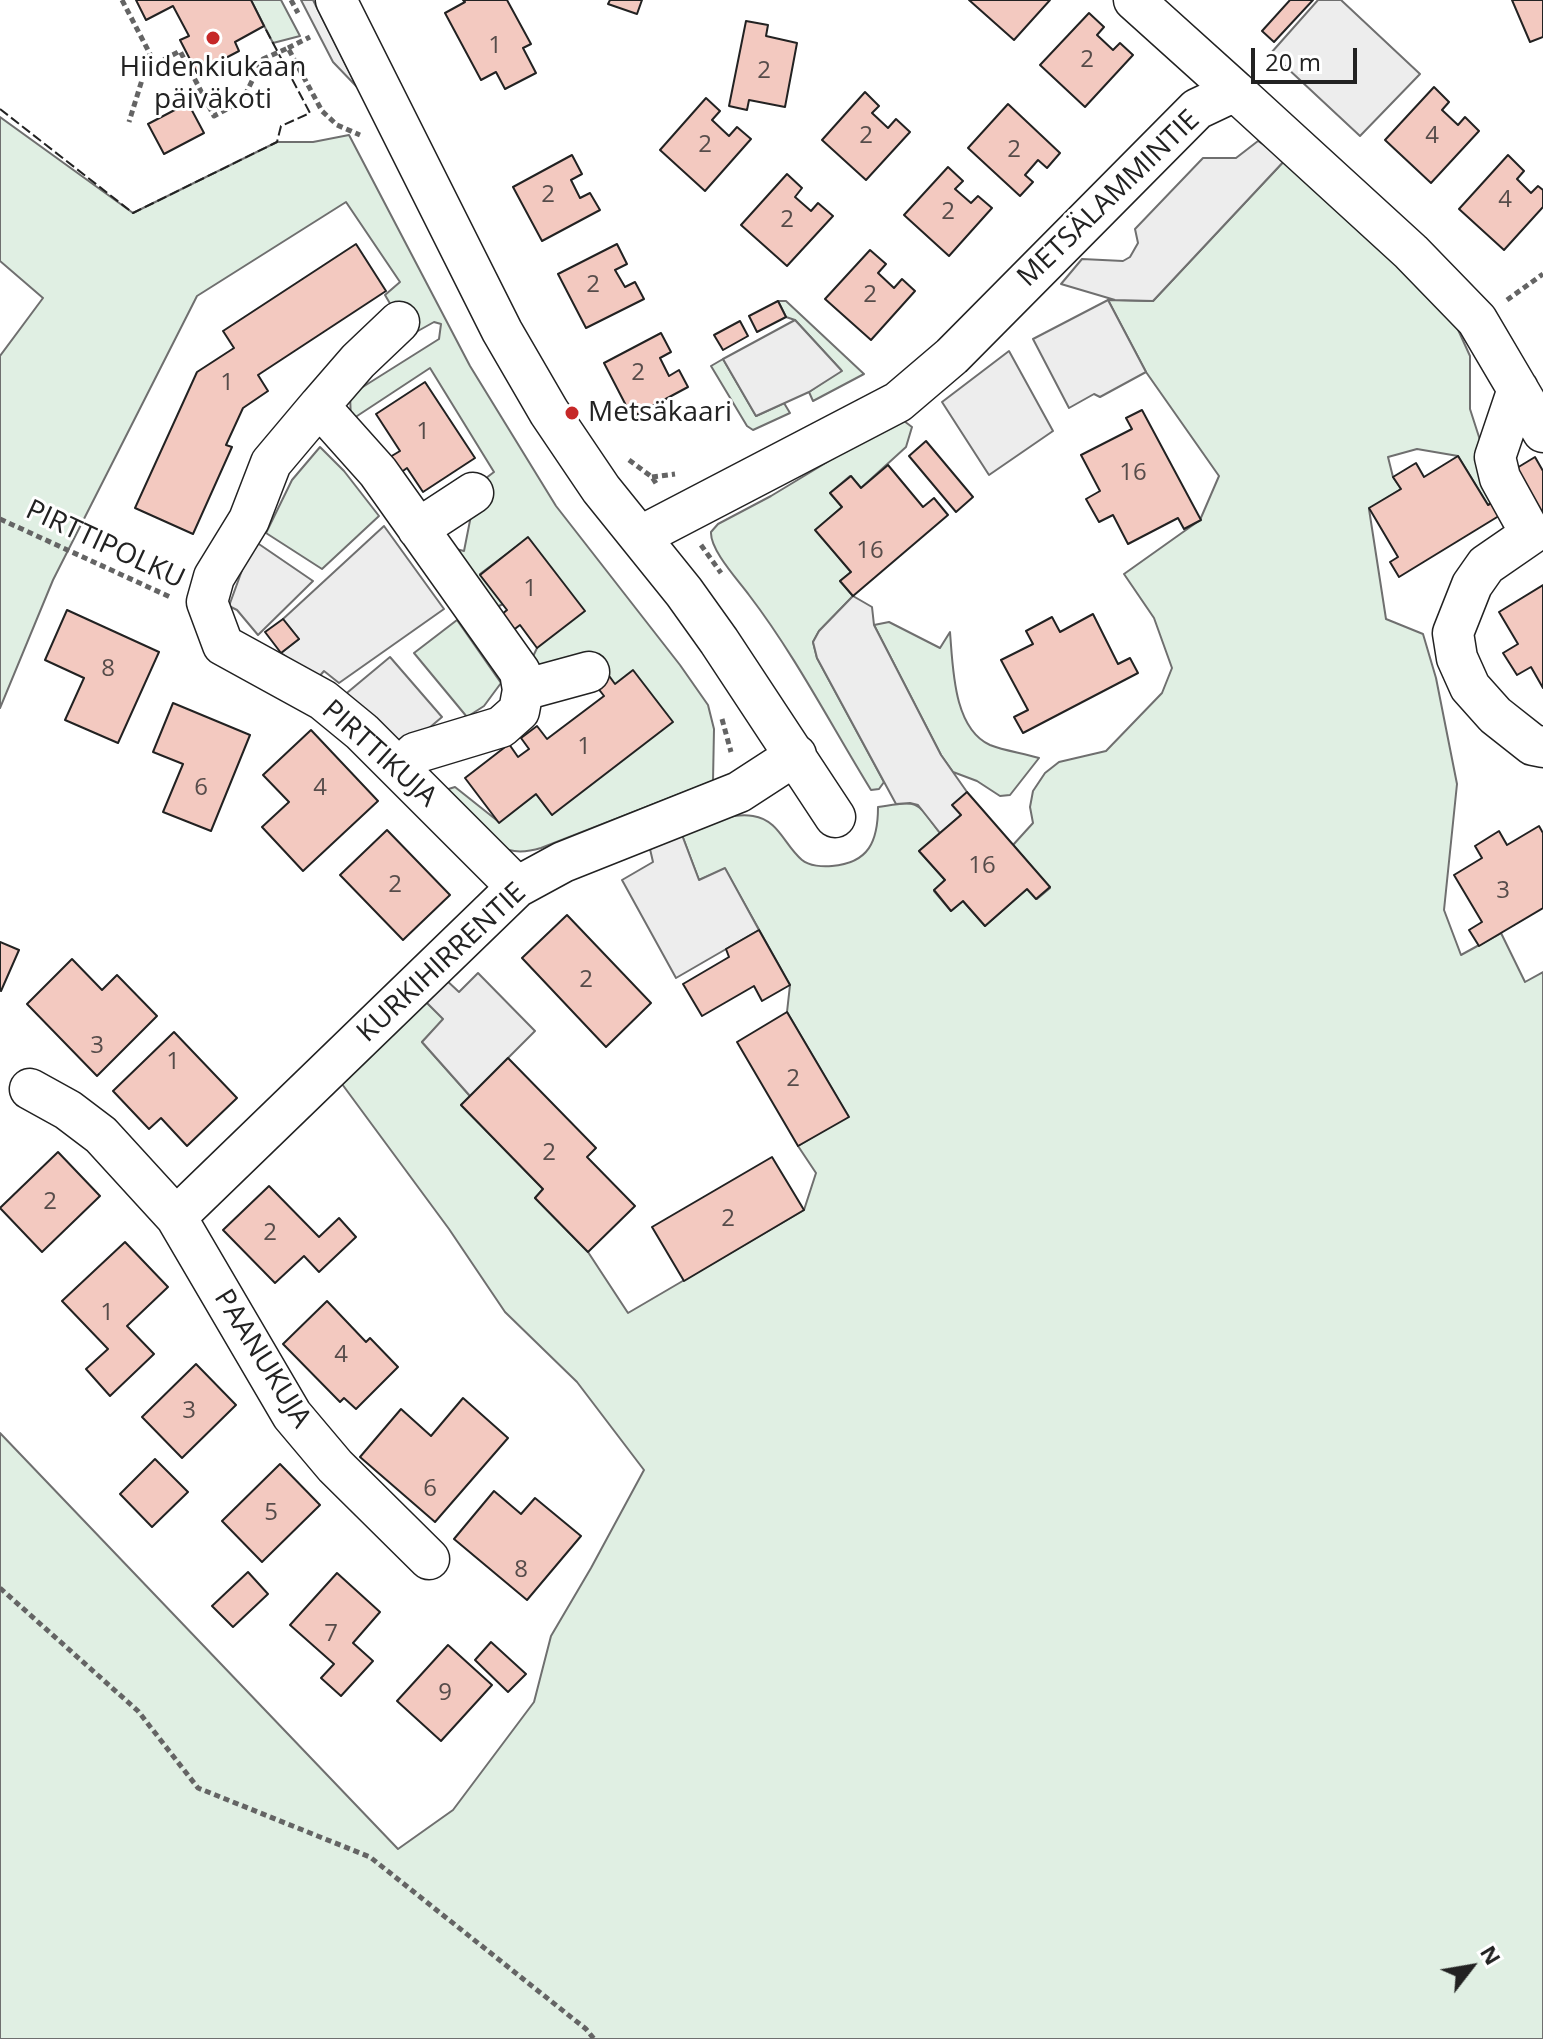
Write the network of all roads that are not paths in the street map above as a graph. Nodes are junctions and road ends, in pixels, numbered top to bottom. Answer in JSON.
{"nodes":[{"id":1,"x":336,"y":0,"type":"edge"},
{"id":2,"x":1134,"y":0,"type":"edge"},
{"id":3,"x":1235,"y":91,"type":"junction"},
{"id":4,"x":399,"y":322,"type":"dead end"},
{"id":5,"x":1518,"y":389,"type":"junction"},
{"id":6,"x":319,"y":406,"type":"junction"},
{"id":7,"x":1543,"y":432,"type":"edge"},
{"id":8,"x":473,"y":493,"type":"dead end"},
{"id":9,"x":418,"y":529,"type":"junction"},
{"id":10,"x":641,"y":536,"type":"junction"},
{"id":11,"x":1537,"y":543,"type":"edge"},
{"id":12,"x":589,"y":672,"type":"dead end"},
{"id":13,"x":523,"y":690,"type":"junction"},
{"id":14,"x":1543,"y":747,"type":"edge"},
{"id":15,"x":796,"y":755,"type":"junction"},
{"id":16,"x":400,"y":769,"type":"junction"},
{"id":17,"x":835,"y":817,"type":"dead end"},
{"id":18,"x":517,"y":887,"type":"junction"},
{"id":19,"x":30,"y":1089,"type":"dead end"},
{"id":20,"x":176,"y":1217,"type":"junction"},
{"id":21,"x":429,"y":1559,"type":"dead end"}],
"edges":[{"from":1,"to":10,"type":"street"},
{"from":2,"to":3,"type":"street"},
{"from":3,"to":5,"type":"street"},
{"from":3,"to":10,"type":"street","name":"METSÄLAMMINTIE"},
{"from":4,"to":6,"type":"street"},
{"from":5,"to":7,"type":"street"},
{"from":5,"to":11,"type":"street"},
{"from":6,"to":9,"type":"street"},
{"from":6,"to":16,"type":"street","name":"PIRTTIKUJA"},
{"from":8,"to":9,"type":"street"},
{"from":9,"to":13,"type":"street"},
{"from":10,"to":15,"type":"street"},
{"from":11,"to":14,"type":"street"},
{"from":12,"to":13,"type":"street"},
{"from":13,"to":16,"type":"street"},
{"from":15,"to":17,"type":"street"},
{"from":15,"to":18,"type":"street","name":"KURKIHIRRENTIE"},
{"from":16,"to":18,"type":"street","name":"PIRTTIKUJA"},
{"from":18,"to":20,"type":"street","name":"KURKIHIRRENTIE"},
{"from":19,"to":20,"type":"street","name":"PAANUKUJA"},
{"from":20,"to":21,"type":"street","name":"PAANUKUJA"}]}
